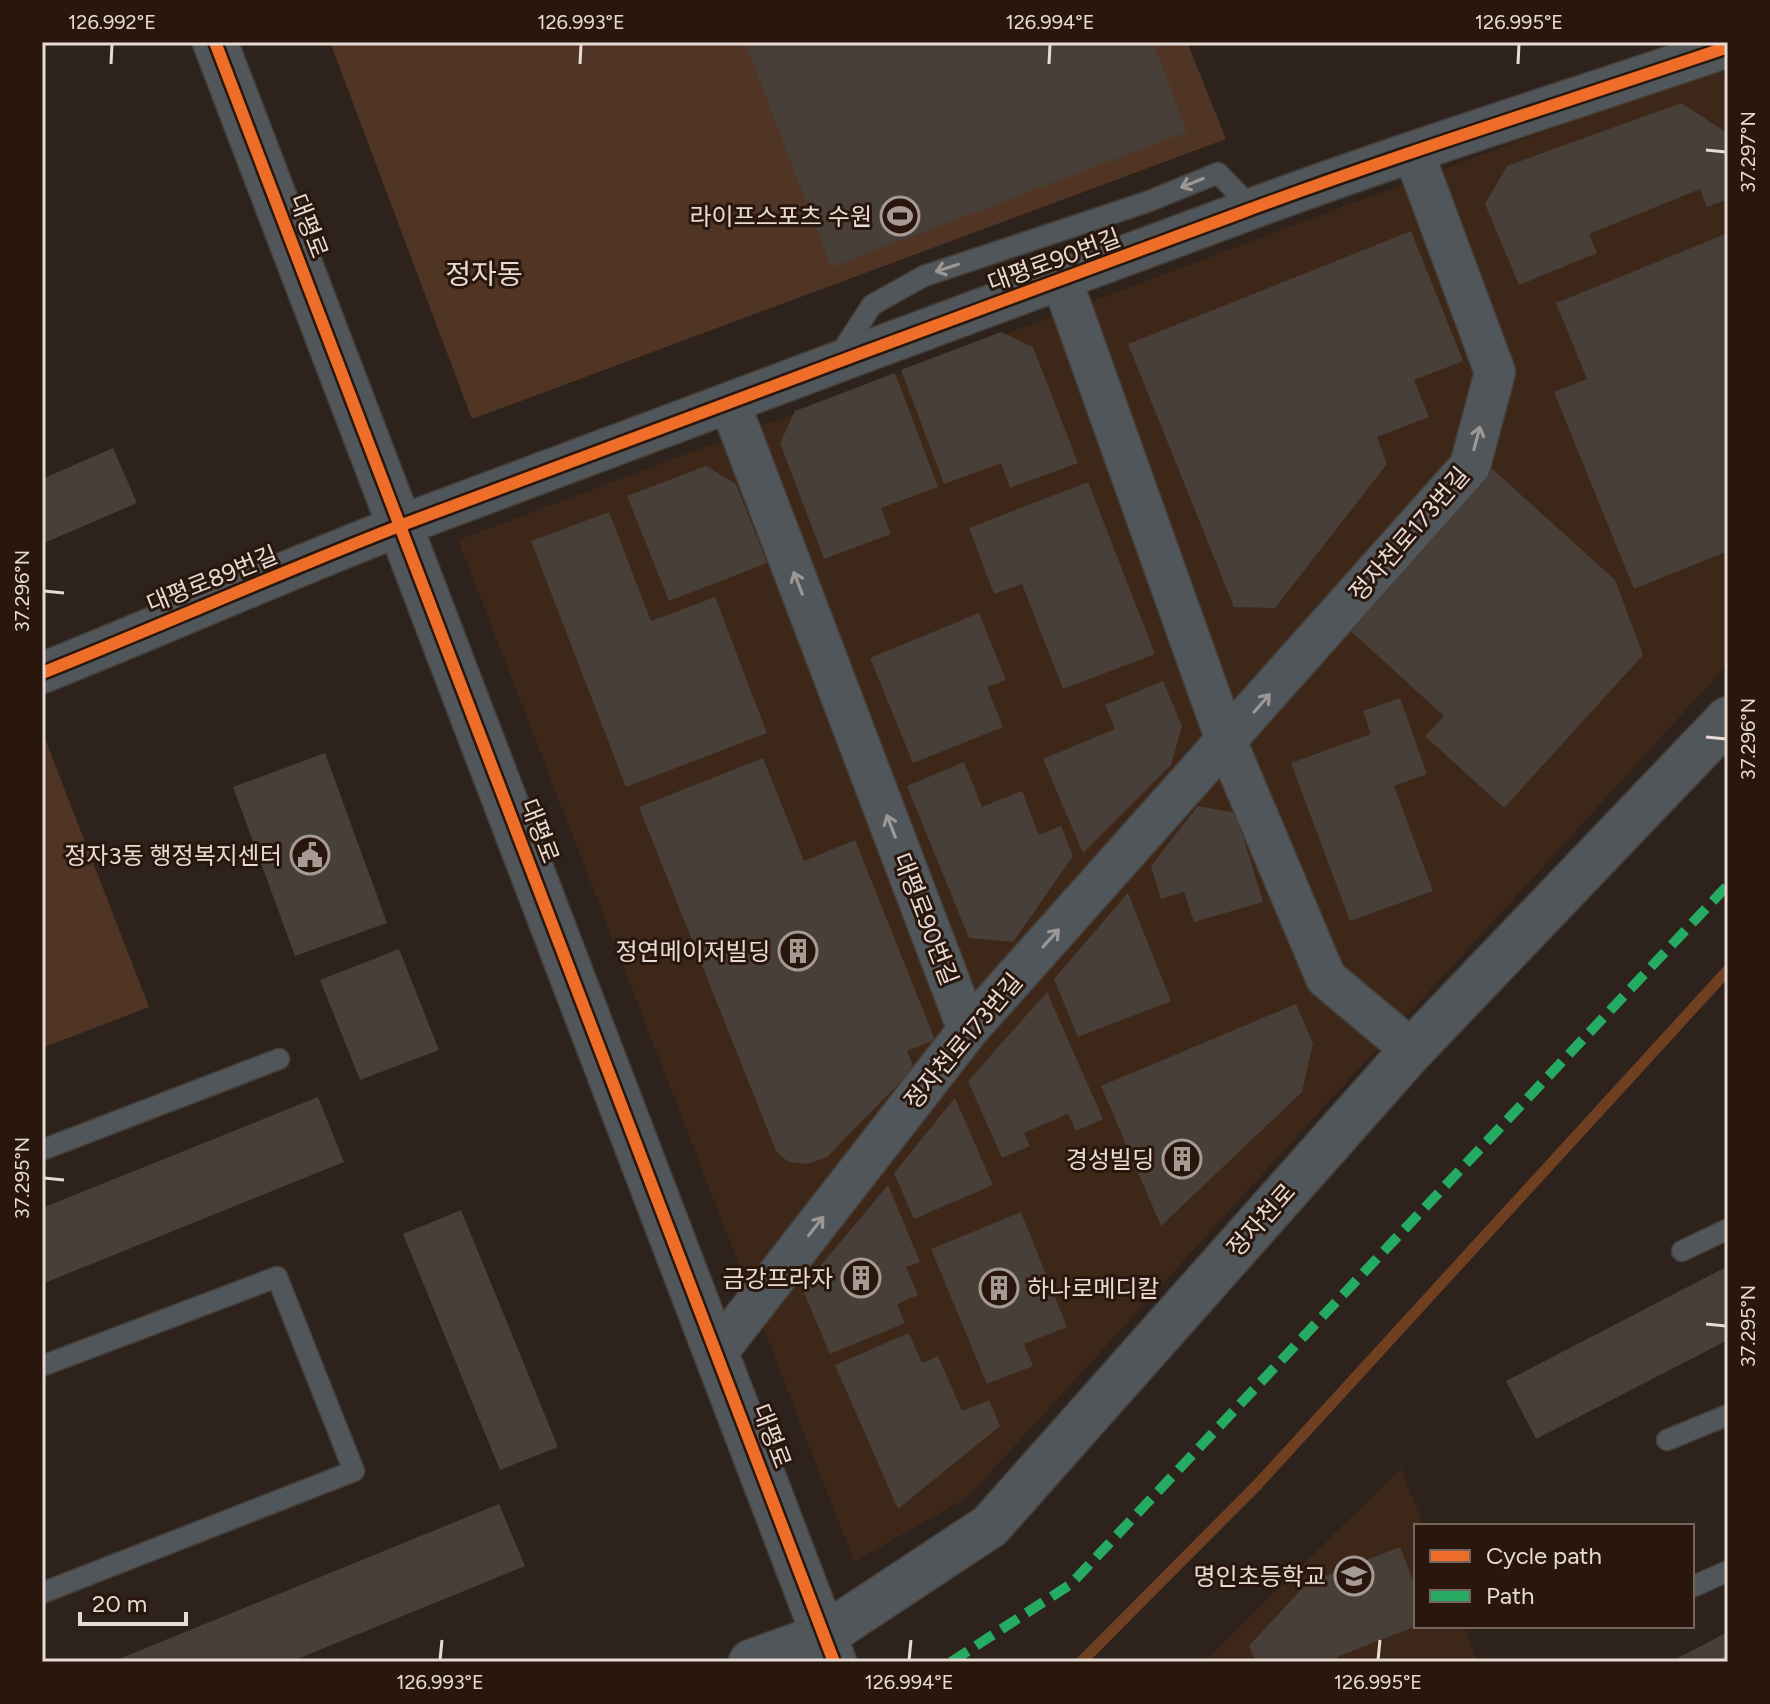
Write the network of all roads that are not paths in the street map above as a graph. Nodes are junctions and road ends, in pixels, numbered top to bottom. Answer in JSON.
{"nodes":[{"id":1,"x":215,"y":42,"type":"edge"},
{"id":2,"x":1728,"y":47,"type":"edge"},
{"id":3,"x":1414,"y":154,"type":"junction"},
{"id":4,"x":1253,"y":209,"type":"junction"},
{"id":5,"x":1062,"y":281,"type":"junction"},
{"id":6,"x":835,"y":361,"type":"junction"},
{"id":7,"x":730,"y":404,"type":"junction"},
{"id":8,"x":400,"y":526,"type":"junction"},
{"id":9,"x":42,"y":673,"type":"edge"},
{"id":10,"x":1728,"y":719,"type":"edge"},
{"id":11,"x":1227,"y":743,"type":"junction"},
{"id":12,"x":968,"y":1030,"type":"junction"},
{"id":13,"x":1412,"y":1050,"type":"junction"},
{"id":14,"x":279,"y":1059,"type":"dead end"},
{"id":15,"x":42,"y":1150,"type":"edge"},
{"id":16,"x":1728,"y":1229,"type":"edge"},
{"id":17,"x":1682,"y":1251,"type":"dead end"},
{"id":18,"x":716,"y":1354,"type":"junction"},
{"id":19,"x":42,"y":1366,"type":"edge"},
{"id":20,"x":1728,"y":1415,"type":"edge"},
{"id":21,"x":1667,"y":1440,"type":"dead end"},
{"id":22,"x":1728,"y":1571,"type":"edge"},
{"id":23,"x":1694,"y":1586,"type":"edge"},
{"id":24,"x":42,"y":1593,"type":"edge"},
{"id":25,"x":830,"y":1648,"type":"edge"},
{"id":26,"x":751,"y":1662,"type":"edge"}],
"edges":[{"from":1,"to":8,"type":"street","name":"대평로"},
{"from":2,"to":3,"type":"street","name":"대평로90번길"},
{"from":3,"to":4,"type":"street","name":"대평로90번길"},
{"from":11,"to":3,"type":"street","name":"정자천로173번길","one_way":true},
{"from":4,"to":5,"type":"street","name":"대평로90번길"},
{"from":4,"to":6,"type":"lane","one_way":true},
{"from":5,"to":6,"type":"street","name":"대평로90번길"},
{"from":5,"to":11,"type":"street"},
{"from":6,"to":7,"type":"street","name":"대평로90번길"},
{"from":7,"to":8,"type":"street","name":"대평로90번길"},
{"from":12,"to":7,"type":"street","name":"대평로90번길","one_way":true},
{"from":8,"to":9,"type":"street","name":"대평로89번길"},
{"from":8,"to":18,"type":"street","name":"대평로"},
{"from":10,"to":13,"type":"street","name":"정자천로"},
{"from":12,"to":11,"type":"street","name":"정자천로173번길","one_way":true},
{"from":11,"to":13,"type":"street"},
{"from":18,"to":12,"type":"street","name":"정자천로173번길","one_way":true},
{"from":13,"to":25,"type":"street","name":"정자천로"},
{"from":14,"to":15,"type":"lane"},
{"from":16,"to":17,"type":"lane"},
{"from":18,"to":25,"type":"street","name":"대평로"},
{"from":19,"to":24,"type":"lane"},
{"from":20,"to":21,"type":"lane"},
{"from":22,"to":23,"type":"lane"},
{"from":25,"to":26,"type":"street","name":"정자천로"}]}
